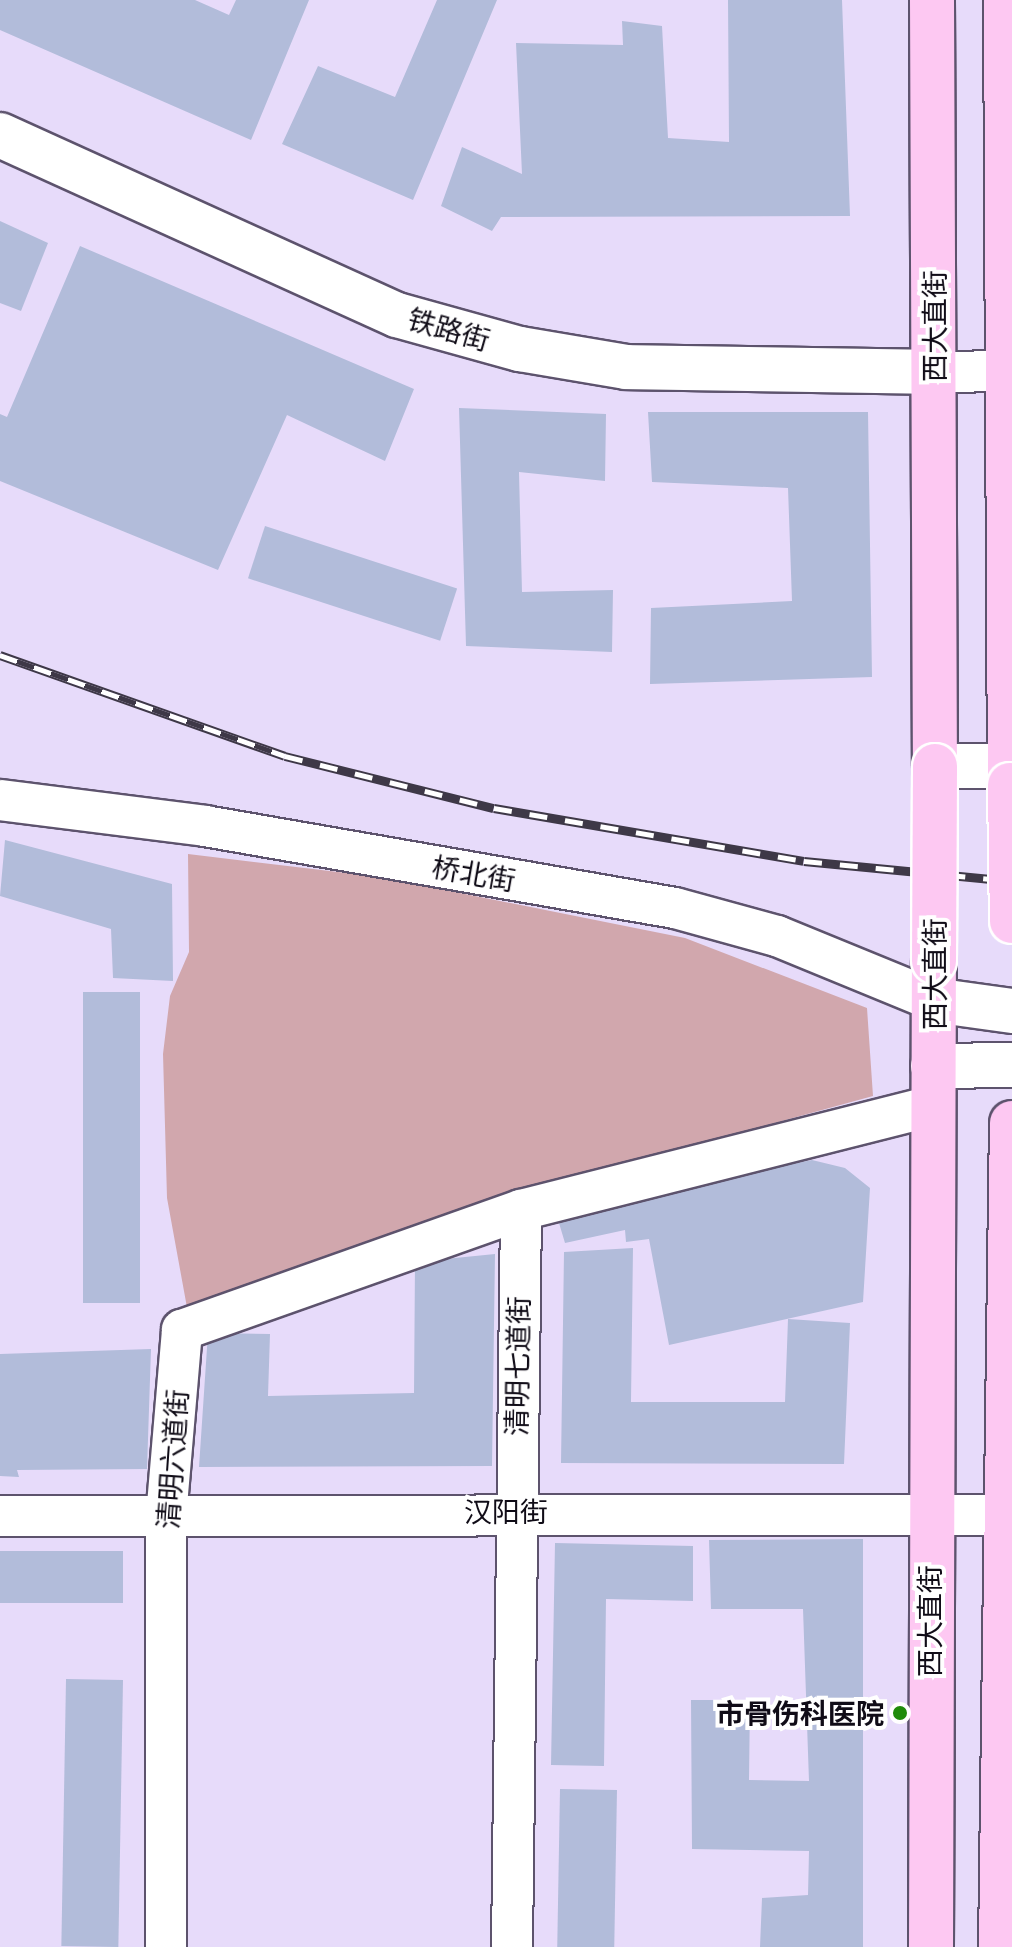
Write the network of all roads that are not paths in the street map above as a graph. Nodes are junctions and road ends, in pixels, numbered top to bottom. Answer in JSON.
{"nodes":[{"id":1,"x":932,"y":0,"type":"edge"},
{"id":2,"x":1006,"y":0,"type":"edge"},
{"id":3,"x":0,"y":135,"type":"edge"},
{"id":4,"x":1012,"y":371,"type":"edge"},
{"id":5,"x":934,"y":372,"type":"junction"},
{"id":6,"x":935,"y":766,"type":"junction"},
{"id":7,"x":1011,"y":772,"type":"edge"},
{"id":8,"x":0,"y":800,"type":"edge"},
{"id":9,"x":1012,"y":921,"type":"edge"},
{"id":10,"x":933,"y":980,"type":"junction"},
{"id":11,"x":1012,"y":1011,"type":"edge"},
{"id":12,"x":1012,"y":1065,"type":"edge"},
{"id":13,"x":933,"y":1086,"type":"junction"},
{"id":14,"x":1012,"y":1123,"type":"edge"},
{"id":15,"x":521,"y":1210,"type":"junction"},
{"id":16,"x":513,"y":1511,"type":"junction"},
{"id":17,"x":928,"y":1515,"type":"junction"},
{"id":18,"x":1007,"y":1515,"type":"edge"},
{"id":19,"x":0,"y":1516,"type":"edge"},
{"id":20,"x":166,"y":1517,"type":"junction"},
{"id":21,"x":166,"y":1947,"type":"edge"},
{"id":22,"x":512,"y":1947,"type":"edge"},
{"id":23,"x":931,"y":1947,"type":"edge"},
{"id":24,"x":1001,"y":1947,"type":"edge"}],
"edges":[{"from":1,"to":5,"type":"main road","name":"西大直街"},
{"from":2,"to":4,"type":"main road"},
{"from":3,"to":5,"type":"main road","name":"铁路街"},
{"from":4,"to":5,"type":"street"},
{"from":4,"to":7,"type":"main road"},
{"from":5,"to":6,"type":"main road","name":"西大直街"},
{"from":6,"to":7,"type":"main road"},
{"from":6,"to":10,"type":"main road","name":"西大直街","bridge":true},
{"from":7,"to":9,"type":"main road","bridge":true},
{"from":8,"to":10,"type":"street","name":"桥北街"},
{"from":10,"to":11,"type":"main road"},
{"from":10,"to":13,"type":"main road","name":"西大直街"},
{"from":12,"to":13,"type":"main road"},
{"from":13,"to":15,"type":"street"},
{"from":13,"to":17,"type":"main road","name":"西大直街"},
{"from":14,"to":18,"type":"main road"},
{"from":15,"to":16,"type":"street","name":"清明七道街"},
{"from":15,"to":20,"type":"street","name":"清明六道街"},
{"from":16,"to":17,"type":"street","name":"汉阳街"},
{"from":16,"to":20,"type":"street","name":"汉阳街"},
{"from":16,"to":22,"type":"street","name":"清明七道街"},
{"from":17,"to":18,"type":"street","name":"汉阳街"},
{"from":17,"to":23,"type":"main road","name":"西大直街"},
{"from":18,"to":24,"type":"main road"},
{"from":19,"to":20,"type":"street","name":"汉阳街"},
{"from":20,"to":21,"type":"street","name":"清明六道街"}]}
